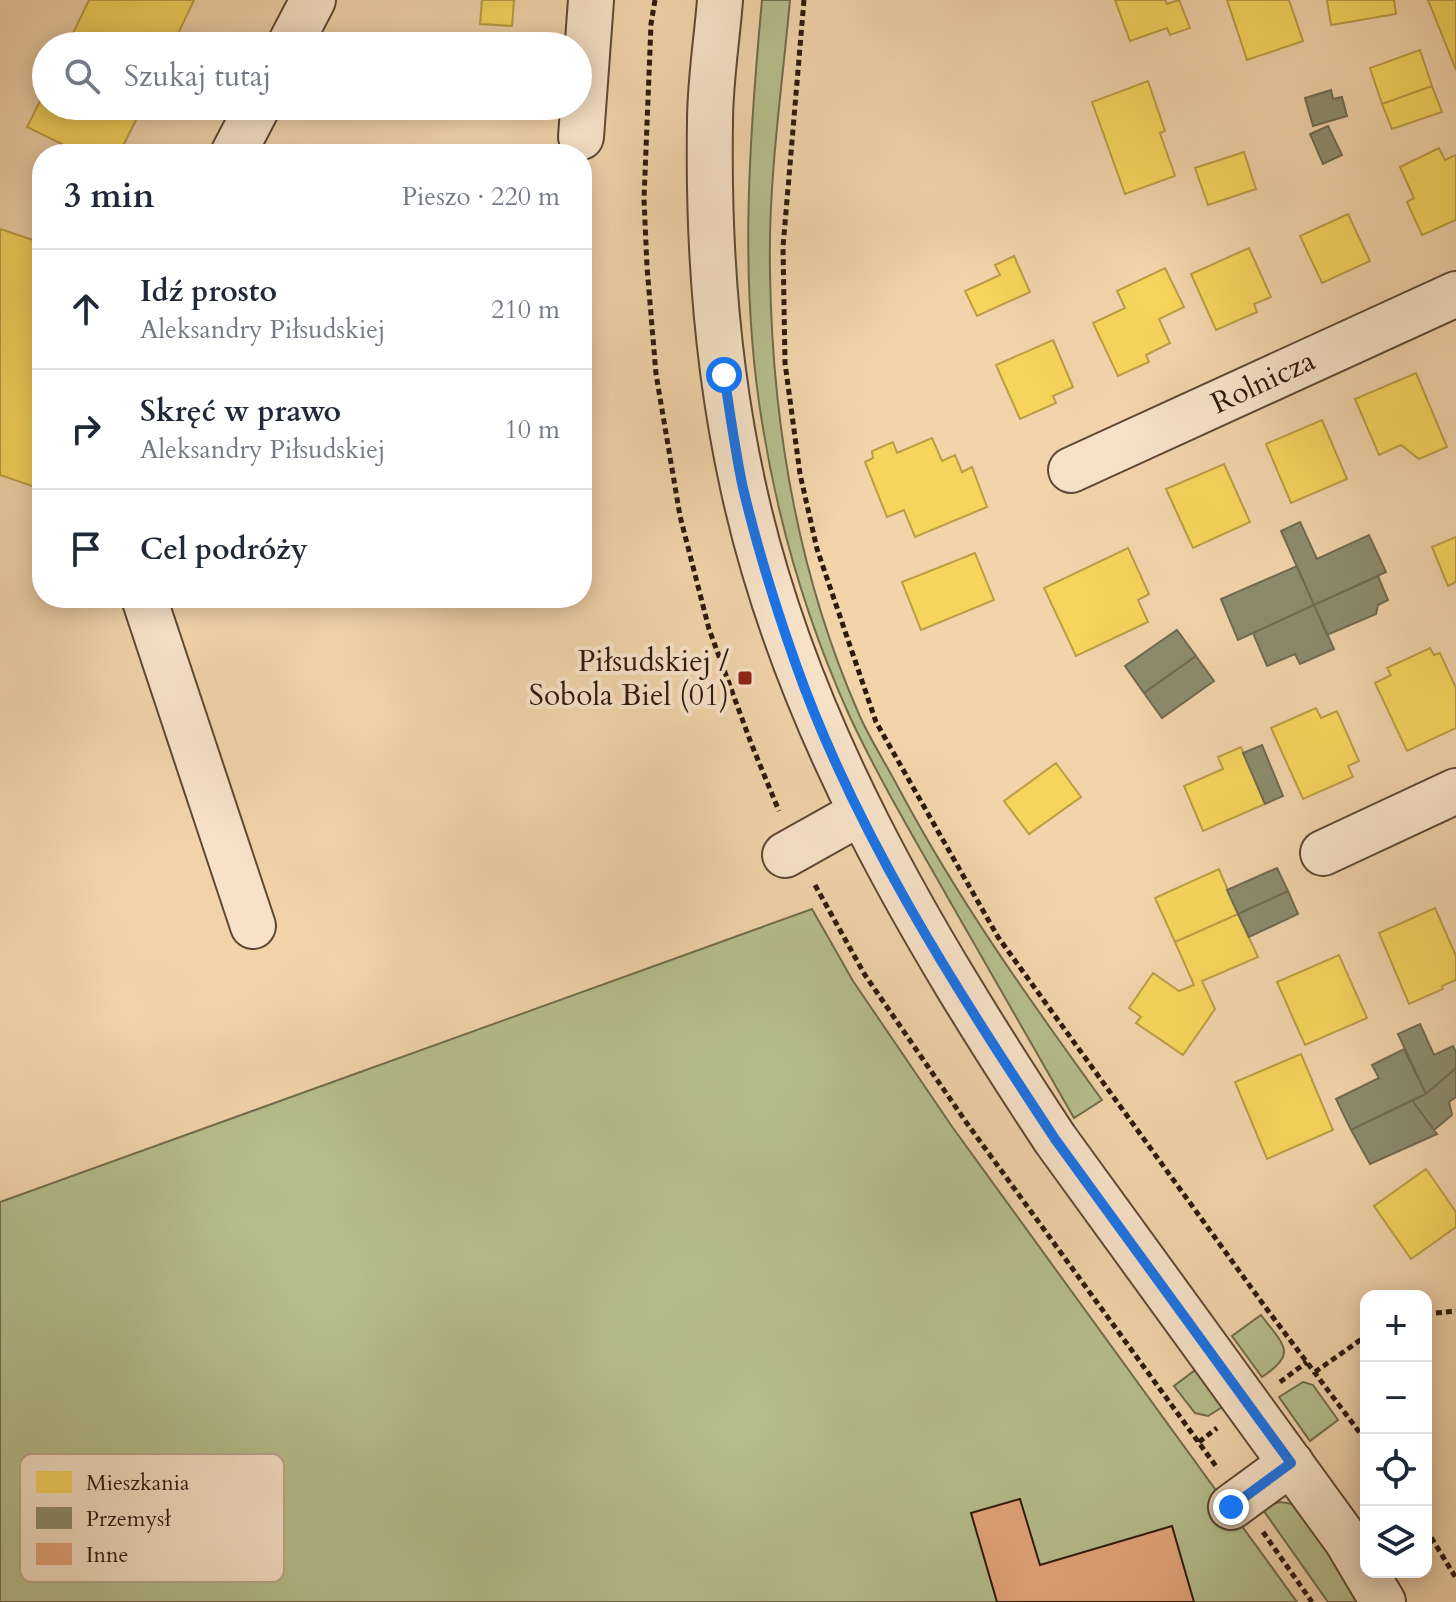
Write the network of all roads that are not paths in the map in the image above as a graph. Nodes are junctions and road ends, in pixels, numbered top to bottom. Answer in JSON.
{"nodes":[{"id":1,"x":313,"y":0,"type":"edge"},
{"id":2,"x":591,"y":0,"type":"edge"},
{"id":3,"x":720,"y":0,"type":"edge"},
{"id":4,"x":296,"y":32,"type":"edge"},
{"id":5,"x":589,"y":32,"type":"edge"},
{"id":6,"x":251,"y":120,"type":"edge"},
{"id":7,"x":582,"y":120,"type":"edge"},
{"id":8,"x":581,"y":137,"type":"dead end"},
{"id":9,"x":238,"y":144,"type":"edge"},
{"id":10,"x":1456,"y":294,"type":"edge"},
{"id":11,"x":1071,"y":470,"type":"dead end"},
{"id":12,"x":147,"y":608,"type":"edge"},
{"id":13,"x":1456,"y":791,"type":"edge"},
{"id":14,"x":860,"y":813,"type":"junction"},
{"id":15,"x":1323,"y":853,"type":"dead end"},
{"id":16,"x":785,"y":855,"type":"dead end"},
{"id":17,"x":253,"y":926,"type":"dead end"},
{"id":18,"x":1291,"y":1463,"type":"junction"},
{"id":19,"x":1231,"y":1507,"type":"dead end"},
{"id":20,"x":1383,"y":1602,"type":"edge"}],
"edges":[{"from":1,"to":4,"type":"street"},
{"from":2,"to":5,"type":"street"},
{"from":3,"to":14,"type":"street"},
{"from":6,"to":9,"type":"street"},
{"from":7,"to":8,"type":"street"},
{"from":10,"to":11,"type":"street","name":"Rolnicza"},
{"from":12,"to":17,"type":"street"},
{"from":13,"to":15,"type":"street"},
{"from":14,"to":16,"type":"street"},
{"from":14,"to":18,"type":"street"},
{"from":18,"to":19,"type":"street"},
{"from":18,"to":20,"type":"street"}]}
